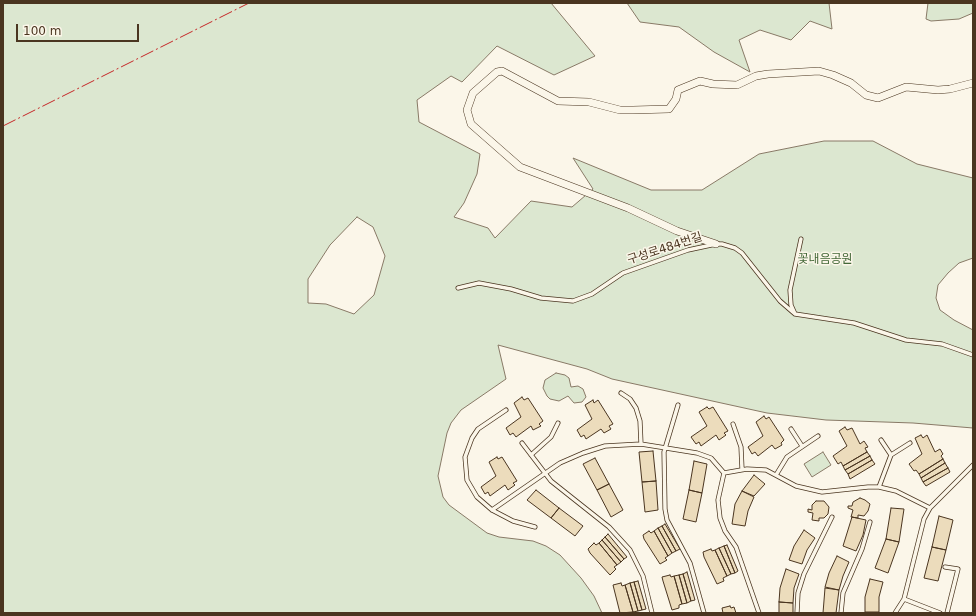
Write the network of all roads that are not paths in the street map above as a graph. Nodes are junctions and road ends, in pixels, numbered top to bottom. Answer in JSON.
{"nodes":[{"id":1,"x":973,"y":83,"type":"edge"},
{"id":2,"x":801,"y":239,"type":"dead end"},
{"id":3,"x":716,"y":244,"type":"junction"},
{"id":4,"x":458,"y":288,"type":"dead end"},
{"id":5,"x":795,"y":314,"type":"junction"},
{"id":6,"x":973,"y":355,"type":"edge"},
{"id":7,"x":621,"y":393,"type":"dead end"},
{"id":8,"x":678,"y":405,"type":"dead end"},
{"id":9,"x":506,"y":410,"type":"dead end"},
{"id":10,"x":558,"y":423,"type":"dead end"},
{"id":11,"x":733,"y":424,"type":"dead end"},
{"id":12,"x":791,"y":429,"type":"dead end"},
{"id":13,"x":818,"y":436,"type":"dead end"},
{"id":14,"x":881,"y":440,"type":"dead end"},
{"id":15,"x":522,"y":443,"type":"dead end"},
{"id":16,"x":910,"y":443,"type":"dead end"},
{"id":17,"x":641,"y":444,"type":"junction"},
{"id":18,"x":802,"y":446,"type":"junction"},
{"id":19,"x":665,"y":447,"type":"junction"},
{"id":20,"x":531,"y":455,"type":"junction"},
{"id":21,"x":891,"y":455,"type":"junction"},
{"id":22,"x":973,"y":465,"type":"edge"},
{"id":23,"x":742,"y":469,"type":"junction"},
{"id":24,"x":724,"y":473,"type":"junction"},
{"id":25,"x":544,"y":474,"type":"junction"},
{"id":26,"x":776,"y":474,"type":"junction"},
{"id":27,"x":879,"y":487,"type":"junction"},
{"id":28,"x":930,"y":508,"type":"junction"},
{"id":29,"x":492,"y":510,"type":"junction"},
{"id":30,"x":832,"y":517,"type":"dead end"},
{"id":31,"x":870,"y":522,"type":"dead end"},
{"id":32,"x":535,"y":527,"type":"dead end"},
{"id":33,"x":945,"y":566,"type":"dead end"},
{"id":34,"x":904,"y":600,"type":"junction"},
{"id":35,"x":652,"y":613,"type":"edge"},
{"id":36,"x":704,"y":613,"type":"edge"},
{"id":37,"x":759,"y":613,"type":"edge"},
{"id":38,"x":797,"y":613,"type":"edge"},
{"id":39,"x":841,"y":613,"type":"edge"},
{"id":40,"x":895,"y":613,"type":"edge"},
{"id":41,"x":940,"y":613,"type":"edge"},
{"id":42,"x":947,"y":613,"type":"edge"}],
"edges":[{"from":1,"to":3,"type":"street"},
{"from":2,"to":5,"type":"lane"},
{"from":3,"to":4,"type":"lane","name":"구성로484번길"},
{"from":3,"to":5,"type":"lane","name":"구성로484번길"},
{"from":5,"to":6,"type":"lane"},
{"from":7,"to":17,"type":"lane"},
{"from":8,"to":19,"type":"lane"},
{"from":9,"to":29,"type":"lane"},
{"from":10,"to":20,"type":"lane"},
{"from":11,"to":23,"type":"lane"},
{"from":12,"to":18,"type":"lane"},
{"from":13,"to":18,"type":"lane"},
{"from":14,"to":21,"type":"lane"},
{"from":15,"to":20,"type":"lane"},
{"from":16,"to":21,"type":"lane"},
{"from":17,"to":19,"type":"lane"},
{"from":17,"to":25,"type":"lane"},
{"from":18,"to":26,"type":"lane"},
{"from":19,"to":24,"type":"lane"},
{"from":19,"to":36,"type":"lane"},
{"from":20,"to":25,"type":"lane"},
{"from":21,"to":27,"type":"lane"},
{"from":22,"to":28,"type":"lane"},
{"from":23,"to":24,"type":"lane"},
{"from":23,"to":26,"type":"lane"},
{"from":24,"to":37,"type":"lane"},
{"from":25,"to":29,"type":"lane"},
{"from":25,"to":35,"type":"lane"},
{"from":26,"to":27,"type":"lane"},
{"from":27,"to":28,"type":"lane"},
{"from":28,"to":34,"type":"lane"},
{"from":29,"to":32,"type":"lane"},
{"from":30,"to":38,"type":"lane"},
{"from":31,"to":39,"type":"lane"},
{"from":33,"to":42,"type":"lane"},
{"from":34,"to":40,"type":"lane"},
{"from":34,"to":41,"type":"lane"}]}
